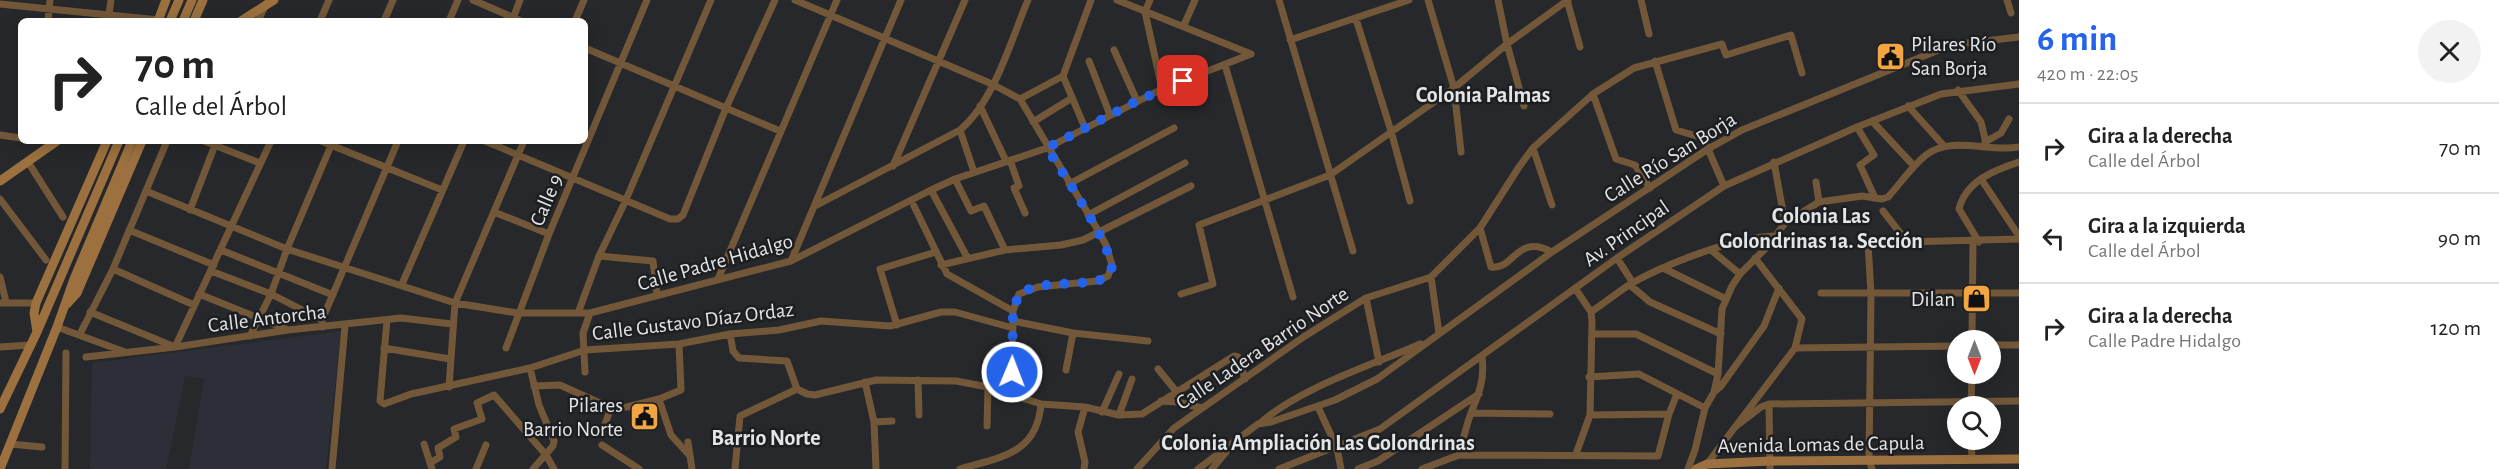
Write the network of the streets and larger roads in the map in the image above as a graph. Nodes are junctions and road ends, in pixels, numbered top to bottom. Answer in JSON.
{"nodes":[{"id":1,"x":50,"y":0,"type":"edge"},
{"id":2,"x":111,"y":0,"type":"edge"},
{"id":3,"x":166,"y":0,"type":"edge"},
{"id":4,"x":179,"y":0,"type":"edge"},
{"id":5,"x":192,"y":0,"type":"edge"},
{"id":6,"x":203,"y":0,"type":"edge"},
{"id":7,"x":274,"y":0,"type":"edge"},
{"id":8,"x":329,"y":0,"type":"edge"},
{"id":9,"x":393,"y":0,"type":"edge"},
{"id":10,"x":458,"y":0,"type":"edge"},
{"id":11,"x":473,"y":0,"type":"edge"},
{"id":12,"x":520,"y":0,"type":"edge"},
{"id":13,"x":584,"y":0,"type":"edge"},
{"id":14,"x":647,"y":0,"type":"edge"},
{"id":15,"x":711,"y":0,"type":"edge"},
{"id":16,"x":775,"y":0,"type":"edge"},
{"id":17,"x":795,"y":0,"type":"edge"},
{"id":18,"x":837,"y":0,"type":"edge"},
{"id":19,"x":901,"y":0,"type":"edge"},
{"id":20,"x":965,"y":0,"type":"edge"},
{"id":21,"x":1028,"y":0,"type":"edge"},
{"id":22,"x":1091,"y":0,"type":"edge"},
{"id":23,"x":1117,"y":0,"type":"edge"},
{"id":24,"x":1150,"y":0,"type":"edge"},
{"id":25,"x":1195,"y":0,"type":"edge"},
{"id":26,"x":1279,"y":0,"type":"edge"},
{"id":27,"x":1408,"y":0,"type":"edge"},
{"id":28,"x":1428,"y":0,"type":"edge"},
{"id":29,"x":1498,"y":0,"type":"edge"},
{"id":30,"x":1568,"y":0,"type":"edge"},
{"id":31,"x":1641,"y":0,"type":"edge"},
{"id":32,"x":2007,"y":0,"type":"edge"},
{"id":33,"x":267,"y":3,"type":"edge"},
{"id":34,"x":0,"y":4,"type":"edge"},
{"id":35,"x":49,"y":9,"type":"junction"},
{"id":36,"x":1145,"y":12,"type":"junction"},
{"id":37,"x":2011,"y":13,"type":"dead end"},
{"id":38,"x":831,"y":15,"type":"junction"},
{"id":39,"x":48,"y":18,"type":"edge"},
{"id":40,"x":109,"y":18,"type":"edge"},
{"id":41,"x":159,"y":18,"type":"edge"},
{"id":42,"x":171,"y":18,"type":"edge"},
{"id":43,"x":184,"y":18,"type":"edge"},
{"id":44,"x":195,"y":18,"type":"edge"},
{"id":45,"x":245,"y":18,"type":"edge"},
{"id":46,"x":260,"y":18,"type":"edge"},
{"id":47,"x":321,"y":18,"type":"edge"},
{"id":48,"x":385,"y":18,"type":"edge"},
{"id":49,"x":450,"y":18,"type":"edge"},
{"id":50,"x":510,"y":18,"type":"edge"},
{"id":51,"x":512,"y":18,"type":"edge"},
{"id":52,"x":576,"y":18,"type":"edge"},
{"id":53,"x":1356,"y":19,"type":"junction"},
{"id":54,"x":1184,"y":25,"type":"junction"},
{"id":55,"x":1649,"y":34,"type":"dead end"},
{"id":56,"x":2019,"y":37,"type":"edge"},
{"id":57,"x":885,"y":39,"type":"junction"},
{"id":58,"x":1290,"y":40,"type":"junction"},
{"id":59,"x":1507,"y":44,"type":"junction"},
{"id":60,"x":1580,"y":47,"type":"dead end"},
{"id":61,"x":588,"y":49,"type":"edge"},
{"id":62,"x":1114,"y":50,"type":"dead end"},
{"id":63,"x":939,"y":61,"type":"junction"},
{"id":64,"x":1089,"y":61,"type":"dead end"},
{"id":65,"x":1654,"y":61,"type":"junction"},
{"id":66,"x":620,"y":63,"type":"junction"},
{"id":67,"x":1225,"y":65,"type":"junction"},
{"id":68,"x":1802,"y":73,"type":"dead end"},
{"id":69,"x":1063,"y":76,"type":"junction"},
{"id":70,"x":992,"y":84,"type":"junction"},
{"id":71,"x":2019,"y":84,"type":"edge"},
{"id":72,"x":674,"y":86,"type":"junction"},
{"id":73,"x":1454,"y":88,"type":"junction"},
{"id":74,"x":1162,"y":89,"type":"junction"},
{"id":75,"x":1958,"y":90,"type":"junction"},
{"id":76,"x":1593,"y":94,"type":"junction"},
{"id":77,"x":1072,"y":98,"type":"junction"},
{"id":78,"x":1020,"y":99,"type":"junction"},
{"id":79,"x":1137,"y":101,"type":"junction"},
{"id":80,"x":980,"y":106,"type":"junction"},
{"id":81,"x":1524,"y":106,"type":"dead end"},
{"id":82,"x":1908,"y":106,"type":"junction"},
{"id":83,"x":726,"y":108,"type":"junction"},
{"id":84,"x":1110,"y":115,"type":"junction"},
{"id":85,"x":2009,"y":119,"type":"dead end"},
{"id":86,"x":1872,"y":121,"type":"junction"},
{"id":87,"x":1033,"y":122,"type":"junction"},
{"id":88,"x":1857,"y":127,"type":"junction"},
{"id":89,"x":1085,"y":128,"type":"junction"},
{"id":90,"x":1174,"y":128,"type":"dead end"},
{"id":91,"x":960,"y":130,"type":"junction"},
{"id":92,"x":780,"y":131,"type":"junction"},
{"id":93,"x":1391,"y":131,"type":"junction"},
{"id":94,"x":0,"y":135,"type":"edge"},
{"id":95,"x":18,"y":138,"type":"edge"},
{"id":96,"x":588,"y":141,"type":"edge"},
{"id":97,"x":48,"y":144,"type":"edge"},
{"id":98,"x":106,"y":144,"type":"edge"},
{"id":99,"x":118,"y":144,"type":"edge"},
{"id":100,"x":131,"y":144,"type":"edge"},
{"id":101,"x":141,"y":144,"type":"edge"},
{"id":102,"x":166,"y":144,"type":"edge"},
{"id":103,"x":270,"y":144,"type":"edge"},
{"id":104,"x":332,"y":144,"type":"edge"},
{"id":105,"x":334,"y":144,"type":"edge"},
{"id":106,"x":397,"y":144,"type":"edge"},
{"id":107,"x":463,"y":144,"type":"edge"},
{"id":108,"x":492,"y":144,"type":"edge"},
{"id":109,"x":523,"y":144,"type":"edge"},
{"id":110,"x":587,"y":144,"type":"edge"},
{"id":111,"x":1986,"y":144,"type":"junction"},
{"id":112,"x":215,"y":145,"type":"joint"},
{"id":113,"x":1944,"y":146,"type":"junction"},
{"id":114,"x":2019,"y":147,"type":"edge"},
{"id":115,"x":1047,"y":148,"type":"junction"},
{"id":116,"x":1533,"y":148,"type":"junction"},
{"id":117,"x":1708,"y":149,"type":"junction"},
{"id":118,"x":1461,"y":152,"type":"dead end"},
{"id":119,"x":518,"y":155,"type":"junction"},
{"id":120,"x":1008,"y":161,"type":"junction"},
{"id":121,"x":28,"y":162,"type":"junction"},
{"id":122,"x":1774,"y":162,"type":"junction"},
{"id":123,"x":2019,"y":162,"type":"edge"},
{"id":124,"x":260,"y":163,"type":"junction"},
{"id":125,"x":1185,"y":163,"type":"dead end"},
{"id":126,"x":893,"y":166,"type":"junction"},
{"id":127,"x":1914,"y":166,"type":"junction"},
{"id":128,"x":388,"y":168,"type":"junction"},
{"id":129,"x":974,"y":172,"type":"junction"},
{"id":130,"x":1330,"y":176,"type":"junction"},
{"id":131,"x":573,"y":178,"type":"junction"},
{"id":132,"x":955,"y":179,"type":"junction"},
{"id":133,"x":1981,"y":179,"type":"junction"},
{"id":134,"x":0,"y":181,"type":"edge"},
{"id":135,"x":1816,"y":182,"type":"dead end"},
{"id":136,"x":1069,"y":184,"type":"junction"},
{"id":137,"x":1191,"y":186,"type":"dead end"},
{"id":138,"x":1724,"y":186,"type":"junction"},
{"id":139,"x":1650,"y":188,"type":"junction"},
{"id":140,"x":442,"y":190,"type":"junction"},
{"id":141,"x":931,"y":190,"type":"junction"},
{"id":142,"x":146,"y":191,"type":"junction"},
{"id":143,"x":1875,"y":198,"type":"junction"},
{"id":144,"x":0,"y":199,"type":"edge"},
{"id":145,"x":1263,"y":200,"type":"junction"},
{"id":146,"x":1410,"y":201,"type":"dead end"},
{"id":147,"x":625,"y":202,"type":"junction"},
{"id":148,"x":1819,"y":202,"type":"junction"},
{"id":149,"x":1552,"y":205,"type":"dead end"},
{"id":150,"x":814,"y":206,"type":"junction"},
{"id":151,"x":914,"y":206,"type":"dead end"},
{"id":152,"x":190,"y":210,"type":"junction"},
{"id":153,"x":1883,"y":211,"type":"dead end"},
{"id":154,"x":494,"y":212,"type":"junction"},
{"id":155,"x":1025,"y":213,"type":"dead end"},
{"id":156,"x":1088,"y":215,"type":"junction"},
{"id":157,"x":63,"y":217,"type":"dead end"},
{"id":158,"x":1785,"y":223,"type":"junction"},
{"id":159,"x":231,"y":227,"type":"junction"},
{"id":160,"x":1480,"y":228,"type":"junction"},
{"id":161,"x":129,"y":231,"type":"junction"},
{"id":162,"x":1099,"y":232,"type":"junction"},
{"id":163,"x":549,"y":234,"type":"junction"},
{"id":164,"x":1776,"y":236,"type":"junction"},
{"id":165,"x":2019,"y":238,"type":"edge"},
{"id":166,"x":1976,"y":242,"type":"junction"},
{"id":167,"x":1908,"y":243,"type":"junction"},
{"id":168,"x":287,"y":249,"type":"junction"},
{"id":169,"x":221,"y":250,"type":"junction"},
{"id":170,"x":1005,"y":250,"type":"junction"},
{"id":171,"x":1712,"y":250,"type":"junction"},
{"id":172,"x":1353,"y":251,"type":"dead end"},
{"id":173,"x":936,"y":252,"type":"junction"},
{"id":174,"x":1552,"y":252,"type":"junction"},
{"id":175,"x":599,"y":256,"type":"junction"},
{"id":176,"x":967,"y":258,"type":"junction"},
{"id":177,"x":1617,"y":258,"type":"junction"},
{"id":178,"x":1755,"y":258,"type":"junction"},
{"id":179,"x":46,"y":261,"type":"dead end"},
{"id":180,"x":791,"y":261,"type":"junction"},
{"id":181,"x":941,"y":265,"type":"junction"},
{"id":182,"x":345,"y":266,"type":"junction"},
{"id":183,"x":213,"y":268,"type":"junction"},
{"id":184,"x":1664,"y":268,"type":"junction"},
{"id":185,"x":113,"y":269,"type":"junction"},
{"id":186,"x":278,"y":274,"type":"junction"},
{"id":187,"x":1740,"y":274,"type":"junction"},
{"id":188,"x":1431,"y":277,"type":"junction"},
{"id":189,"x":0,"y":278,"type":"edge"},
{"id":190,"x":718,"y":279,"type":"junction"},
{"id":191,"x":402,"y":284,"type":"junction"},
{"id":192,"x":1631,"y":284,"type":"junction"},
{"id":193,"x":1575,"y":288,"type":"junction"},
{"id":194,"x":1779,"y":288,"type":"junction"},
{"id":195,"x":2019,"y":293,"type":"edge"},
{"id":196,"x":200,"y":294,"type":"junction"},
{"id":197,"x":271,"y":294,"type":"junction"},
{"id":198,"x":1181,"y":294,"type":"dead end"},
{"id":199,"x":1821,"y":294,"type":"dead end"},
{"id":200,"x":1871,"y":294,"type":"junction"},
{"id":201,"x":1972,"y":294,"type":"junction"},
{"id":202,"x":333,"y":295,"type":"junction"},
{"id":203,"x":657,"y":295,"type":"junction"},
{"id":204,"x":1293,"y":297,"type":"dead end"},
{"id":205,"x":1366,"y":298,"type":"junction"},
{"id":206,"x":1726,"y":299,"type":"junction"},
{"id":207,"x":3,"y":303,"type":"edge"},
{"id":208,"x":36,"y":303,"type":"junction"},
{"id":209,"x":455,"y":303,"type":"junction"},
{"id":210,"x":194,"y":305,"type":"junction"},
{"id":211,"x":62,"y":310,"type":"junction"},
{"id":212,"x":1013,"y":311,"type":"junction"},
{"id":213,"x":90,"y":312,"type":"junction"},
{"id":214,"x":1591,"y":312,"type":"junction"},
{"id":215,"x":517,"y":313,"type":"junction"},
{"id":216,"x":578,"y":313,"type":"junction"},
{"id":217,"x":590,"y":313,"type":"junction"},
{"id":218,"x":257,"y":318,"type":"junction"},
{"id":219,"x":387,"y":320,"type":"junction"},
{"id":220,"x":323,"y":324,"type":"junction"},
{"id":221,"x":452,"y":324,"type":"junction"},
{"id":222,"x":897,"y":325,"type":"junction"},
{"id":223,"x":1013,"y":325,"type":"junction"},
{"id":224,"x":345,"y":326,"type":"junction"},
{"id":225,"x":57,"y":327,"type":"junction"},
{"id":226,"x":288,"y":330,"type":"junction"},
{"id":227,"x":1972,"y":330,"type":"edge"},
{"id":228,"x":37,"y":332,"type":"junction"},
{"id":229,"x":1073,"y":333,"type":"junction"},
{"id":230,"x":80,"y":334,"type":"junction"},
{"id":231,"x":730,"y":334,"type":"junction"},
{"id":232,"x":1592,"y":334,"type":"junction"},
{"id":233,"x":1721,"y":334,"type":"junction"},
{"id":234,"x":250,"y":336,"type":"junction"},
{"id":235,"x":1436,"y":336,"type":"junction"},
{"id":236,"x":1148,"y":341,"type":"dead end"},
{"id":237,"x":679,"y":344,"type":"junction"},
{"id":238,"x":30,"y":345,"type":"junction"},
{"id":239,"x":2001,"y":345,"type":"edge"},
{"id":240,"x":2019,"y":345,"type":"edge"},
{"id":241,"x":1947,"y":346,"type":"edge"},
{"id":242,"x":0,"y":347,"type":"edge"},
{"id":243,"x":175,"y":347,"type":"junction"},
{"id":244,"x":1870,"y":347,"type":"junction"},
{"id":245,"x":384,"y":348,"type":"junction"},
{"id":246,"x":506,"y":348,"type":"dead end"},
{"id":247,"x":1794,"y":348,"type":"junction"},
{"id":248,"x":585,"y":350,"type":"junction"},
{"id":249,"x":128,"y":352,"type":"junction"},
{"id":250,"x":66,"y":353,"type":"dead end"},
{"id":251,"x":86,"y":357,"type":"dead end"},
{"id":252,"x":1482,"y":357,"type":"junction"},
{"id":253,"x":450,"y":359,"type":"junction"},
{"id":254,"x":1379,"y":362,"type":"junction"},
{"id":255,"x":530,"y":368,"type":"junction"},
{"id":256,"x":1158,"y":369,"type":"dead end"},
{"id":257,"x":1066,"y":370,"type":"dead end"},
{"id":258,"x":585,"y":372,"type":"dead end"},
{"id":259,"x":1119,"y":374,"type":"dead end"},
{"id":260,"x":1718,"y":374,"type":"junction"},
{"id":261,"x":1589,"y":376,"type":"junction"},
{"id":262,"x":1132,"y":379,"type":"dead end"},
{"id":263,"x":1245,"y":379,"type":"junction"},
{"id":264,"x":918,"y":380,"type":"junction"},
{"id":265,"x":865,"y":382,"type":"junction"},
{"id":266,"x":534,"y":386,"type":"junction"},
{"id":267,"x":449,"y":387,"type":"junction"},
{"id":268,"x":988,"y":387,"type":"junction"},
{"id":269,"x":797,"y":389,"type":"junction"},
{"id":270,"x":4,"y":390,"type":"edge"},
{"id":271,"x":1176,"y":392,"type":"junction"},
{"id":272,"x":1714,"y":392,"type":"junction"},
{"id":273,"x":1012,"y":394,"type":"junction"},
{"id":274,"x":1479,"y":394,"type":"junction"},
{"id":275,"x":1677,"y":394,"type":"junction"},
{"id":276,"x":659,"y":399,"type":"junction"},
{"id":277,"x":1160,"y":401,"type":"junction"},
{"id":278,"x":2019,"y":401,"type":"edge"},
{"id":279,"x":2001,"y":402,"type":"edge"},
{"id":280,"x":1870,"y":403,"type":"junction"},
{"id":281,"x":1041,"y":404,"type":"junction"},
{"id":282,"x":1769,"y":404,"type":"junction"},
{"id":283,"x":1947,"y":404,"type":"edge"},
{"id":284,"x":1085,"y":407,"type":"junction"},
{"id":285,"x":1318,"y":407,"type":"junction"},
{"id":286,"x":611,"y":408,"type":"junction"},
{"id":287,"x":1202,"y":408,"type":"junction"},
{"id":288,"x":1706,"y":408,"type":"junction"},
{"id":289,"x":0,"y":409,"type":"edge"},
{"id":290,"x":1102,"y":411,"type":"junction"},
{"id":291,"x":1471,"y":413,"type":"junction"},
{"id":292,"x":1550,"y":414,"type":"dead end"},
{"id":293,"x":1669,"y":414,"type":"junction"},
{"id":294,"x":1119,"y":415,"type":"junction"},
{"id":295,"x":1590,"y":415,"type":"junction"},
{"id":296,"x":919,"y":416,"type":"dead end"},
{"id":297,"x":892,"y":421,"type":"dead end"},
{"id":298,"x":874,"y":422,"type":"junction"},
{"id":299,"x":1258,"y":424,"type":"junction"},
{"id":300,"x":987,"y":426,"type":"dead end"},
{"id":301,"x":1735,"y":428,"type":"junction"},
{"id":302,"x":602,"y":432,"type":"dead end"},
{"id":303,"x":688,"y":442,"type":"dead end"},
{"id":304,"x":10,"y":444,"type":"junction"},
{"id":305,"x":424,"y":444,"type":"dead end"},
{"id":306,"x":1232,"y":444,"type":"junction"},
{"id":307,"x":602,"y":445,"type":"dead end"},
{"id":308,"x":486,"y":446,"type":"dead end"},
{"id":309,"x":42,"y":447,"type":"dead end"},
{"id":310,"x":1337,"y":448,"type":"junction"},
{"id":311,"x":1971,"y":450,"type":"edge"},
{"id":312,"x":1576,"y":454,"type":"junction"},
{"id":313,"x":546,"y":455,"type":"junction"},
{"id":314,"x":1459,"y":455,"type":"junction"},
{"id":315,"x":690,"y":456,"type":"junction"},
{"id":316,"x":1971,"y":459,"type":"junction"},
{"id":317,"x":2019,"y":459,"type":"edge"},
{"id":318,"x":1378,"y":461,"type":"junction"},
{"id":319,"x":1707,"y":464,"type":"junction"},
{"id":320,"x":1770,"y":465,"type":"edge"},
{"id":321,"x":1871,"y":465,"type":"edge"},
{"id":322,"x":431,"y":466,"type":"edge"},
{"id":323,"x":0,"y":469,"type":"edge"},
{"id":324,"x":65,"y":469,"type":"edge"},
{"id":325,"x":332,"y":469,"type":"edge"},
{"id":326,"x":476,"y":469,"type":"edge"},
{"id":327,"x":533,"y":469,"type":"edge"},
{"id":328,"x":554,"y":469,"type":"edge"},
{"id":329,"x":639,"y":469,"type":"edge"},
{"id":330,"x":692,"y":469,"type":"edge"},
{"id":331,"x":735,"y":469,"type":"edge"},
{"id":332,"x":876,"y":469,"type":"edge"},
{"id":333,"x":960,"y":469,"type":"edge"},
{"id":334,"x":1084,"y":469,"type":"edge"},
{"id":335,"x":1137,"y":469,"type":"edge"},
{"id":336,"x":1198,"y":469,"type":"edge"},
{"id":337,"x":1212,"y":469,"type":"edge"},
{"id":338,"x":1279,"y":469,"type":"edge"},
{"id":339,"x":1341,"y":469,"type":"edge"},
{"id":340,"x":1358,"y":469,"type":"edge"},
{"id":341,"x":1379,"y":469,"type":"edge"},
{"id":342,"x":1422,"y":469,"type":"edge"},
{"id":343,"x":1688,"y":469,"type":"edge"},
{"id":344,"x":1696,"y":469,"type":"edge"}],
"edges":[{"from":1,"to":35,"type":"street"},
{"from":2,"to":40,"type":"street"},
{"from":3,"to":41,"type":"street"},
{"from":4,"to":42,"type":"street"},
{"from":5,"to":43,"type":"street"},
{"from":6,"to":44,"type":"street"},
{"from":7,"to":33,"type":"street"},
{"from":8,"to":47,"type":"street"},
{"from":9,"to":48,"type":"street"},
{"from":10,"to":49,"type":"street"},
{"from":11,"to":50,"type":"street"},
{"from":12,"to":51,"type":"street"},
{"from":13,"to":52,"type":"street"},
{"from":14,"to":66,"type":"street","name":"Calle 9"},
{"from":15,"to":72,"type":"street"},
{"from":16,"to":83,"type":"street"},
{"from":17,"to":38,"type":"street"},
{"from":18,"to":38,"type":"street"},
{"from":19,"to":57,"type":"street"},
{"from":20,"to":63,"type":"street"},
{"from":21,"to":70,"type":"street"},
{"from":22,"to":69,"type":"street"},
{"from":23,"to":36,"type":"street"},
{"from":24,"to":36,"type":"street"},
{"from":25,"to":54,"type":"street"},
{"from":26,"to":58,"type":"street"},
{"from":27,"to":53,"type":"street"},
{"from":28,"to":73,"type":"street"},
{"from":29,"to":59,"type":"street"},
{"from":30,"to":59,"type":"street"},
{"from":30,"to":60,"type":"street"},
{"from":31,"to":55,"type":"street"},
{"from":32,"to":37,"type":"street"},
{"from":33,"to":45,"type":"street"},
{"from":33,"to":46,"type":"street"},
{"from":34,"to":35,"type":"street"},
{"from":35,"to":39,"type":"street"},
{"from":35,"to":40,"type":"street"},
{"from":36,"to":54,"type":"street"},
{"from":36,"to":74,"type":"street"},
{"from":38,"to":57,"type":"street"},
{"from":38,"to":92,"type":"street"},
{"from":53,"to":58,"type":"street"},
{"from":53,"to":93,"type":"street"},
{"from":54,"to":67,"type":"street","name":"Calle Padre Hidalgo"},
{"from":56,"to":117,"type":"street","name":"Calle Río San Borja"},
{"from":57,"to":63,"type":"street"},
{"from":57,"to":150,"type":"street"},
{"from":58,"to":130,"type":"street"},
{"from":59,"to":73,"type":"street"},
{"from":59,"to":81,"type":"street"},
{"from":61,"to":66,"type":"street"},
{"from":62,"to":79,"type":"street"},
{"from":63,"to":70,"type":"street"},
{"from":63,"to":126,"type":"street"},
{"from":64,"to":84,"type":"street"},
{"from":65,"to":68,"type":"street","name":"Calle Ladera Barrio Norte"},
{"from":65,"to":76,"type":"street","name":"Calle Ladera Barrio Norte"},
{"from":65,"to":117,"type":"street"},
{"from":66,"to":72,"type":"street"},
{"from":66,"to":96,"type":"street","name":"Calle 9"},
{"from":67,"to":74,"type":"street","name":"Calle Padre Hidalgo"},
{"from":67,"to":145,"type":"street"},
{"from":69,"to":77,"type":"street"},
{"from":69,"to":78,"type":"street"},
{"from":70,"to":78,"type":"street"},
{"from":70,"to":80,"type":"street"},
{"from":71,"to":75,"type":"street","name":"Av. Principal"},
{"from":72,"to":83,"type":"street"},
{"from":72,"to":147,"type":"street"},
{"from":73,"to":93,"type":"street"},
{"from":73,"to":118,"type":"street"},
{"from":74,"to":79,"type":"street","name":"Calle Padre Hidalgo"},
{"from":75,"to":82,"type":"street","name":"Av. Principal"},
{"from":75,"to":111,"type":"street"},
{"from":76,"to":116,"type":"street","name":"Calle Ladera Barrio Norte"},
{"from":76,"to":139,"type":"street"},
{"from":77,"to":87,"type":"street"},
{"from":77,"to":89,"type":"street"},
{"from":78,"to":87,"type":"street"},
{"from":79,"to":84,"type":"street","name":"Calle Padre Hidalgo"},
{"from":80,"to":91,"type":"street"},
{"from":80,"to":120,"type":"street"},
{"from":82,"to":86,"type":"street","name":"Av. Principal"},
{"from":82,"to":113,"type":"street"},
{"from":83,"to":92,"type":"street"},
{"from":83,"to":147,"type":"street"},
{"from":84,"to":89,"type":"street","name":"Calle Padre Hidalgo"},
{"from":85,"to":111,"type":"street"},
{"from":86,"to":88,"type":"street","name":"Av. Principal"},
{"from":86,"to":127,"type":"street"},
{"from":87,"to":115,"type":"street"},
{"from":88,"to":122,"type":"street","name":"Av. Principal"},
{"from":88,"to":143,"type":"street"},
{"from":89,"to":115,"type":"street","name":"Calle Padre Hidalgo"},
{"from":90,"to":136,"type":"street"},
{"from":91,"to":126,"type":"street"},
{"from":91,"to":129,"type":"street"},
{"from":92,"to":190,"type":"street"},
{"from":93,"to":130,"type":"street"},
{"from":93,"to":146,"type":"street"},
{"from":94,"to":95,"type":"street"},
{"from":97,"to":121,"type":"street"},
{"from":98,"to":208,"type":"street"},
{"from":99,"to":228,"type":"street"},
{"from":100,"to":211,"type":"street"},
{"from":101,"to":211,"type":"street"},
{"from":102,"to":142,"type":"street"},
{"from":103,"to":124,"type":"street"},
{"from":104,"to":168,"type":"street"},
{"from":105,"to":128,"type":"street"},
{"from":106,"to":128,"type":"street"},
{"from":107,"to":140,"type":"street"},
{"from":108,"to":119,"type":"street"},
{"from":109,"to":119,"type":"street"},
{"from":110,"to":131,"type":"street","name":"Calle 9"},
{"from":111,"to":113,"type":"street"},
{"from":111,"to":114,"type":"street"},
{"from":112,"to":124,"type":"street"},
{"from":112,"to":152,"type":"street"},
{"from":113,"to":127,"type":"street"},
{"from":115,"to":120,"type":"street","name":"Calle Padre Hidalgo"},
{"from":115,"to":136,"type":"street"},
{"from":116,"to":149,"type":"street"},
{"from":116,"to":160,"type":"street","name":"Calle Ladera Barrio Norte"},
{"from":117,"to":138,"type":"street"},
{"from":117,"to":139,"type":"street","name":"Calle Río San Borja"},
{"from":119,"to":131,"type":"street"},
{"from":119,"to":154,"type":"street"},
{"from":120,"to":129,"type":"street","name":"Calle Padre Hidalgo"},
{"from":120,"to":155,"type":"street"},
{"from":121,"to":134,"type":"street"},
{"from":121,"to":157,"type":"street"},
{"from":122,"to":138,"type":"street","name":"Av. Principal"},
{"from":122,"to":158,"type":"street"},
{"from":123,"to":133,"type":"street"},
{"from":124,"to":159,"type":"street"},
{"from":125,"to":156,"type":"street"},
{"from":126,"to":150,"type":"street"},
{"from":127,"to":143,"type":"street"},
{"from":128,"to":140,"type":"street"},
{"from":128,"to":182,"type":"street"},
{"from":129,"to":132,"type":"street","name":"Calle Padre Hidalgo"},
{"from":130,"to":145,"type":"street"},
{"from":130,"to":172,"type":"street"},
{"from":131,"to":147,"type":"street"},
{"from":131,"to":163,"type":"street","name":"Calle 9"},
{"from":132,"to":141,"type":"street","name":"Calle Padre Hidalgo"},
{"from":132,"to":170,"type":"street"},
{"from":133,"to":165,"type":"street"},
{"from":133,"to":166,"type":"street"},
{"from":135,"to":148,"type":"street"},
{"from":136,"to":156,"type":"street"},
{"from":137,"to":162,"type":"street"},
{"from":138,"to":177,"type":"street","name":"Av. Principal"},
{"from":139,"to":174,"type":"street","name":"Calle Río San Borja"},
{"from":140,"to":191,"type":"street"},
{"from":141,"to":176,"type":"street"},
{"from":141,"to":180,"type":"street","name":"Calle Padre Hidalgo"},
{"from":142,"to":152,"type":"street","name":"Calle Padre Hidalgo"},
{"from":142,"to":161,"type":"street"},
{"from":143,"to":148,"type":"street"},
{"from":144,"to":179,"type":"street"},
{"from":145,"to":198,"type":"street"},
{"from":145,"to":204,"type":"street"},
{"from":147,"to":175,"type":"street"},
{"from":148,"to":158,"type":"street"},
{"from":150,"to":180,"type":"street"},
{"from":151,"to":173,"type":"street"},
{"from":152,"to":159,"type":"street","name":"Calle Padre Hidalgo"},
{"from":153,"to":167,"type":"street"},
{"from":154,"to":163,"type":"street"},
{"from":154,"to":209,"type":"street"},
{"from":156,"to":162,"type":"street"},
{"from":158,"to":164,"type":"street"},
{"from":159,"to":168,"type":"street","name":"Calle Padre Hidalgo"},
{"from":159,"to":169,"type":"street"},
{"from":160,"to":174,"type":"street"},
{"from":160,"to":188,"type":"street","name":"Calle Ladera Barrio Norte"},
{"from":161,"to":183,"type":"street"},
{"from":161,"to":185,"type":"street"},
{"from":162,"to":170,"type":"street"},
{"from":162,"to":212,"type":"street"},
{"from":163,"to":215,"type":"street","name":"Calle 9"},
{"from":164,"to":171,"type":"street"},
{"from":164,"to":178,"type":"street"},
{"from":165,"to":166,"type":"street"},
{"from":166,"to":167,"type":"street"},
{"from":166,"to":201,"type":"street"},
{"from":167,"to":200,"type":"street"},
{"from":168,"to":182,"type":"street","name":"Calle Padre Hidalgo"},
{"from":168,"to":186,"type":"street"},
{"from":169,"to":183,"type":"street"},
{"from":169,"to":186,"type":"street"},
{"from":170,"to":176,"type":"street"},
{"from":171,"to":184,"type":"street"},
{"from":171,"to":187,"type":"street"},
{"from":173,"to":181,"type":"street"},
{"from":173,"to":222,"type":"street"},
{"from":174,"to":235,"type":"street","name":"Calle Río San Borja"},
{"from":175,"to":203,"type":"street"},
{"from":175,"to":216,"type":"street"},
{"from":176,"to":181,"type":"street"},
{"from":177,"to":192,"type":"street"},
{"from":177,"to":193,"type":"street","name":"Av. Principal"},
{"from":178,"to":187,"type":"street"},
{"from":178,"to":194,"type":"street"},
{"from":180,"to":190,"type":"street","name":"Calle Padre Hidalgo"},
{"from":181,"to":212,"type":"street"},
{"from":182,"to":191,"type":"street","name":"Calle Padre Hidalgo"},
{"from":182,"to":202,"type":"street"},
{"from":183,"to":196,"type":"street"},
{"from":183,"to":197,"type":"street"},
{"from":184,"to":192,"type":"street"},
{"from":184,"to":206,"type":"street"},
{"from":185,"to":210,"type":"street"},
{"from":185,"to":213,"type":"street"},
{"from":186,"to":197,"type":"street"},
{"from":186,"to":202,"type":"street"},
{"from":187,"to":206,"type":"street"},
{"from":188,"to":205,"type":"street","name":"Calle Ladera Barrio Norte"},
{"from":188,"to":235,"type":"street"},
{"from":189,"to":207,"type":"street"},
{"from":190,"to":203,"type":"street","name":"Calle Padre Hidalgo"},
{"from":191,"to":209,"type":"street","name":"Calle Padre Hidalgo"},
{"from":192,"to":214,"type":"street"},
{"from":192,"to":233,"type":"street"},
{"from":193,"to":214,"type":"street"},
{"from":193,"to":252,"type":"street","name":"Av. Principal"},
{"from":194,"to":247,"type":"street"},
{"from":194,"to":272,"type":"street"},
{"from":195,"to":201,"type":"street"},
{"from":196,"to":210,"type":"street"},
{"from":196,"to":218,"type":"street"},
{"from":197,"to":218,"type":"street"},
{"from":197,"to":220,"type":"street"},
{"from":199,"to":200,"type":"street"},
{"from":200,"to":201,"type":"street"},
{"from":200,"to":244,"type":"street"},
{"from":201,"to":227,"type":"street"},
{"from":202,"to":220,"type":"street"},
{"from":203,"to":217,"type":"street","name":"Calle Padre Hidalgo"},
{"from":205,"to":254,"type":"street"},
{"from":205,"to":263,"type":"street","name":"Calle Ladera Barrio Norte"},
{"from":206,"to":233,"type":"street"},
{"from":207,"to":208,"type":"street"},
{"from":208,"to":228,"type":"street"},
{"from":209,"to":215,"type":"street","name":"Calle Padre Hidalgo"},
{"from":209,"to":221,"type":"street"},
{"from":210,"to":243,"type":"street"},
{"from":211,"to":225,"type":"street"},
{"from":212,"to":223,"type":"street"},
{"from":213,"to":230,"type":"street"},
{"from":213,"to":243,"type":"street"},
{"from":214,"to":232,"type":"street"},
{"from":215,"to":216,"type":"street","name":"Calle Padre Hidalgo"},
{"from":215,"to":246,"type":"street","name":"Calle 9"},
{"from":216,"to":217,"type":"street","name":"Calle Padre Hidalgo"},
{"from":217,"to":248,"type":"street"},
{"from":218,"to":226,"type":"street"},
{"from":218,"to":234,"type":"street"},
{"from":219,"to":221,"type":"street","name":"Calle Antorcha"},
{"from":219,"to":224,"type":"street","name":"Calle Antorcha"},
{"from":219,"to":245,"type":"street"},
{"from":220,"to":224,"type":"street","name":"Calle Antorcha"},
{"from":220,"to":226,"type":"street","name":"Calle Antorcha"},
{"from":221,"to":253,"type":"street"},
{"from":222,"to":223,"type":"street","name":"Calle Gustavo Díaz Ordaz"},
{"from":222,"to":231,"type":"street","name":"Calle Gustavo Díaz Ordaz"},
{"from":223,"to":229,"type":"street","name":"Calle Gustavo Díaz Ordaz"},
{"from":223,"to":273,"type":"street"},
{"from":224,"to":325,"type":"street"},
{"from":225,"to":230,"type":"street"},
{"from":225,"to":304,"type":"street"},
{"from":226,"to":234,"type":"street","name":"Calle Antorcha"},
{"from":228,"to":238,"type":"street"},
{"from":229,"to":236,"type":"street","name":"Calle Gustavo Díaz Ordaz"},
{"from":229,"to":257,"type":"street"},
{"from":230,"to":249,"type":"street"},
{"from":231,"to":237,"type":"street","name":"Calle Gustavo Díaz Ordaz"},
{"from":231,"to":269,"type":"street"},
{"from":232,"to":260,"type":"street"},
{"from":232,"to":261,"type":"street"},
{"from":233,"to":260,"type":"street"},
{"from":234,"to":243,"type":"street","name":"Calle Antorcha"},
{"from":235,"to":254,"type":"street","name":"Calle Río San Borja"},
{"from":235,"to":285,"type":"street","name":"Calle Río San Borja"},
{"from":237,"to":248,"type":"street","name":"Calle Gustavo Díaz Ordaz"},
{"from":237,"to":276,"type":"street"},
{"from":238,"to":242,"type":"street"},
{"from":238,"to":270,"type":"street"},
{"from":239,"to":240,"type":"street"},
{"from":241,"to":244,"type":"street"},
{"from":243,"to":249,"type":"street","name":"Calle Antorcha"},
{"from":244,"to":247,"type":"street"},
{"from":244,"to":280,"type":"street"},
{"from":245,"to":253,"type":"street"},
{"from":245,"to":267,"type":"street","name":"Calle Gustavo Díaz Ordaz"},
{"from":247,"to":301,"type":"street"},
{"from":248,"to":255,"type":"street","name":"Calle Gustavo Díaz Ordaz"},
{"from":248,"to":258,"type":"street"},
{"from":249,"to":251,"type":"street","name":"Calle Antorcha"},
{"from":250,"to":324,"type":"street"},
{"from":252,"to":274,"type":"street"},
{"from":252,"to":310,"type":"street","name":"Av. Principal"},
{"from":253,"to":267,"type":"street"},
{"from":254,"to":299,"type":"street","name":"Calle Río San Borja"},
{"from":255,"to":266,"type":"street"},
{"from":255,"to":267,"type":"street","name":"Calle Gustavo Díaz Ordaz"},
{"from":256,"to":271,"type":"street"},
{"from":259,"to":290,"type":"street"},
{"from":260,"to":272,"type":"street"},
{"from":261,"to":275,"type":"street"},
{"from":261,"to":295,"type":"street"},
{"from":262,"to":294,"type":"street"},
{"from":263,"to":271,"type":"street"},
{"from":263,"to":287,"type":"street","name":"Calle Ladera Barrio Norte"},
{"from":264,"to":265,"type":"street"},
{"from":264,"to":268,"type":"street"},
{"from":264,"to":296,"type":"street"},
{"from":265,"to":269,"type":"street"},
{"from":265,"to":298,"type":"street"},
{"from":266,"to":286,"type":"street"},
{"from":266,"to":313,"type":"street"},
{"from":268,"to":273,"type":"street"},
{"from":268,"to":300,"type":"street"},
{"from":269,"to":331,"type":"street"},
{"from":270,"to":289,"type":"street"},
{"from":271,"to":277,"type":"street"},
{"from":272,"to":288,"type":"street"},
{"from":273,"to":281,"type":"street"},
{"from":274,"to":291,"type":"street"},
{"from":274,"to":318,"type":"street"},
{"from":275,"to":288,"type":"street"},
{"from":275,"to":293,"type":"street"},
{"from":276,"to":286,"type":"street"},
{"from":276,"to":315,"type":"street"},
{"from":277,"to":287,"type":"street"},
{"from":277,"to":294,"type":"street"},
{"from":278,"to":279,"type":"street"},
{"from":280,"to":282,"type":"street"},
{"from":280,"to":283,"type":"street"},
{"from":280,"to":321,"type":"street"},
{"from":281,"to":284,"type":"street"},
{"from":281,"to":333,"type":"street"},
{"from":282,"to":301,"type":"street"},
{"from":282,"to":320,"type":"street"},
{"from":284,"to":290,"type":"street"},
{"from":284,"to":334,"type":"street"},
{"from":285,"to":299,"type":"street","name":"Calle Río San Borja"},
{"from":285,"to":310,"type":"street"},
{"from":286,"to":302,"type":"street"},
{"from":287,"to":335,"type":"street","name":"Calle Ladera Barrio Norte"},
{"from":288,"to":343,"type":"street"},
{"from":290,"to":294,"type":"street"},
{"from":291,"to":292,"type":"street"},
{"from":291,"to":314,"type":"street"},
{"from":293,"to":295,"type":"street"},
{"from":293,"to":312,"type":"street"},
{"from":295,"to":312,"type":"street"},
{"from":297,"to":298,"type":"street"},
{"from":298,"to":332,"type":"street"},
{"from":299,"to":306,"type":"street","name":"Calle Río San Borja"},
{"from":301,"to":319,"type":"street"},
{"from":303,"to":315,"type":"street"},
{"from":304,"to":309,"type":"street"},
{"from":304,"to":323,"type":"street"},
{"from":305,"to":322,"type":"street"},
{"from":306,"to":336,"type":"street","name":"Calle Río San Borja"},
{"from":306,"to":337,"type":"street","name":"Calle Río San Borja"},
{"from":307,"to":329,"type":"street"},
{"from":308,"to":326,"type":"street"},
{"from":310,"to":338,"type":"street","name":"Av. Principal"},
{"from":310,"to":339,"type":"street"},
{"from":311,"to":316,"type":"street"},
{"from":312,"to":314,"type":"street"},
{"from":313,"to":322,"type":"street"},
{"from":313,"to":327,"type":"street"},
{"from":313,"to":328,"type":"street"},
{"from":314,"to":342,"type":"street"},
{"from":315,"to":330,"type":"street"},
{"from":316,"to":317,"type":"street","name":"Avenida Lomas de Capula"},
{"from":316,"to":321,"type":"street","name":"Avenida Lomas de Capula"},
{"from":318,"to":340,"type":"street"},
{"from":318,"to":341,"type":"street"},
{"from":319,"to":320,"type":"street","name":"Avenida Lomas de Capula"},
{"from":319,"to":344,"type":"street","name":"Avenida Lomas de Capula"},
{"from":320,"to":321,"type":"street","name":"Avenida Lomas de Capula"}]}
